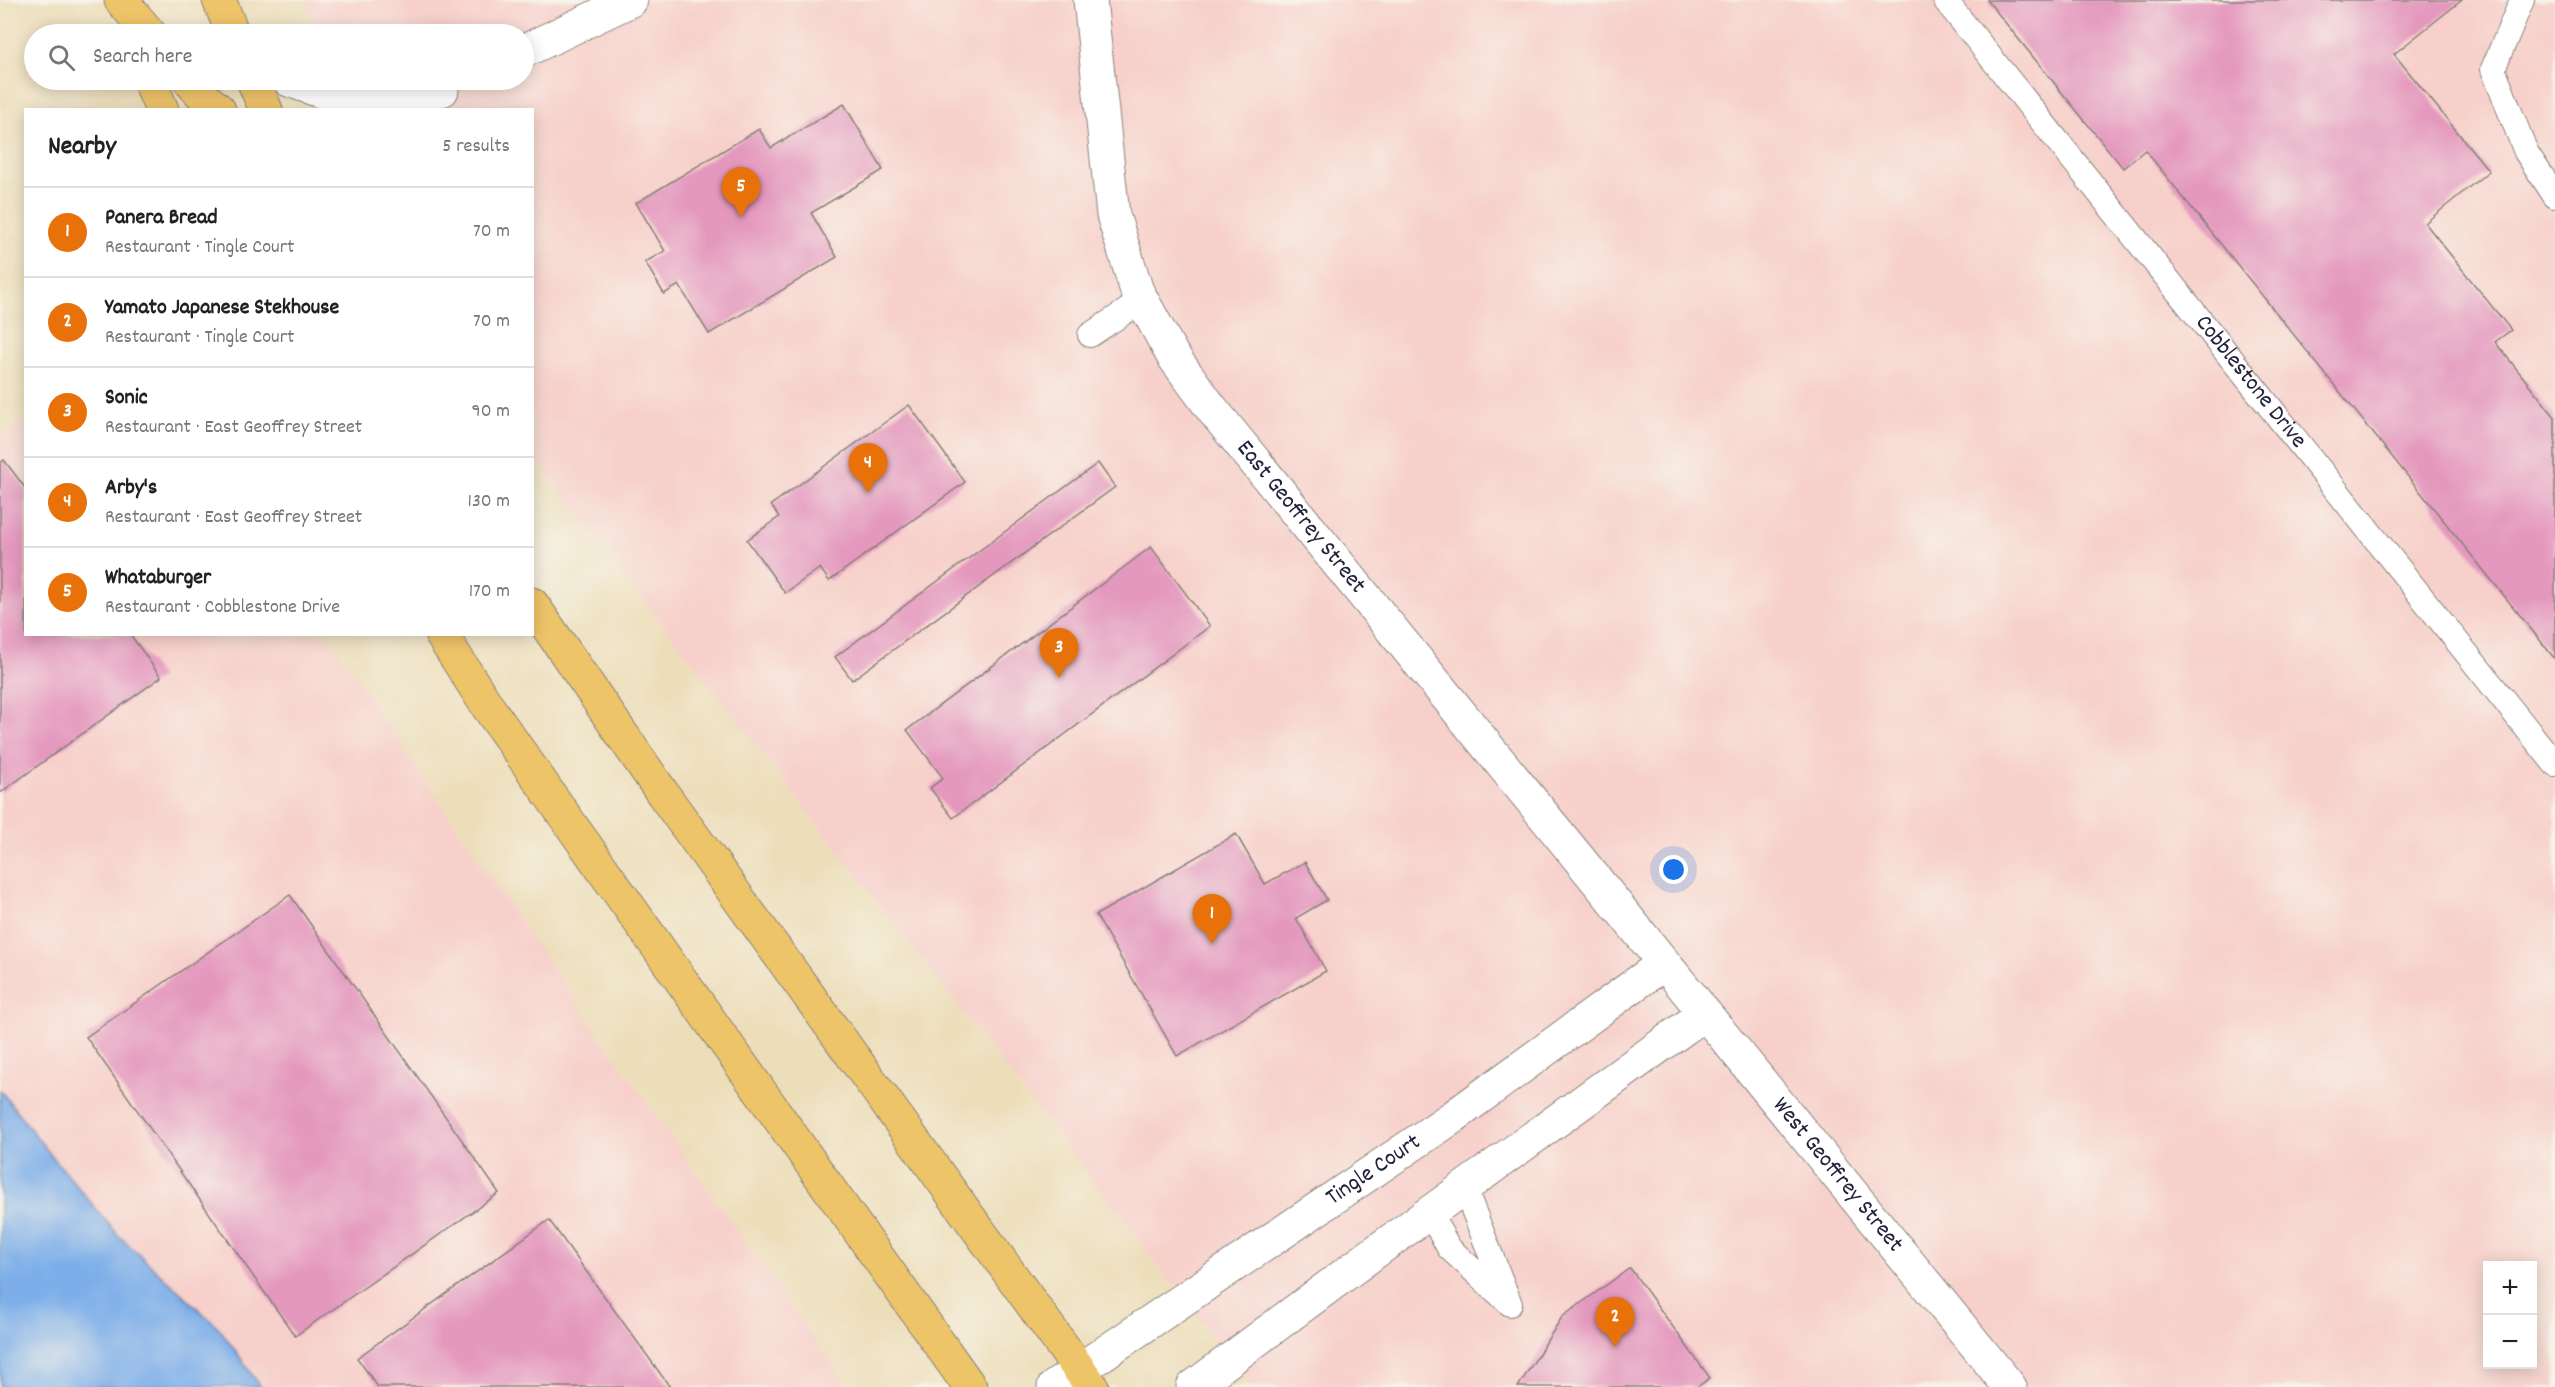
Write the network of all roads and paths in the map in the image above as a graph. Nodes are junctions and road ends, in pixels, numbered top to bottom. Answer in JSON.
{"nodes":[{"id":1,"x":115,"y":0,"type":"edge"},
{"id":2,"x":121,"y":0,"type":"edge"},
{"id":3,"x":219,"y":0,"type":"edge"},
{"id":4,"x":631,"y":0,"type":"edge"},
{"id":5,"x":1090,"y":0,"type":"edge"},
{"id":6,"x":1945,"y":0,"type":"edge"},
{"id":7,"x":2522,"y":0,"type":"edge"},
{"id":8,"x":126,"y":24,"type":"edge"},
{"id":9,"x":141,"y":24,"type":"edge"},
{"id":10,"x":229,"y":24,"type":"edge"},
{"id":11,"x":534,"y":46,"type":"edge"},
{"id":12,"x":153,"y":90,"type":"edge"},
{"id":13,"x":198,"y":90,"type":"edge"},
{"id":14,"x":257,"y":90,"type":"edge"},
{"id":15,"x":317,"y":90,"type":"edge"},
{"id":16,"x":441,"y":93,"type":"edge"},
{"id":17,"x":161,"y":108,"type":"edge"},
{"id":18,"x":217,"y":108,"type":"edge"},
{"id":19,"x":265,"y":108,"type":"edge"},
{"id":20,"x":2555,"y":196,"type":"edge"},
{"id":21,"x":1143,"y":300,"type":"junction"},
{"id":22,"x":1090,"y":335,"type":"dead end"},
{"id":23,"x":534,"y":607,"type":"edge"},
{"id":24,"x":442,"y":636,"type":"edge"},
{"id":25,"x":2555,"y":764,"type":"edge"},
{"id":26,"x":1664,"y":964,"type":"junction"},
{"id":27,"x":1704,"y":1014,"type":"junction"},
{"id":28,"x":1465,"y":1189,"type":"junction"},
{"id":29,"x":1430,"y":1214,"type":"junction"},
{"id":30,"x":1075,"y":1381,"type":"edge"},
{"id":31,"x":970,"y":1387,"type":"edge"},
{"id":32,"x":1193,"y":1387,"type":"edge"},
{"id":33,"x":2010,"y":1387,"type":"edge"}],
"edges":[{"from":1,"to":8,"type":"main road"},
{"from":2,"to":9,"type":"main road"},
{"from":3,"to":10,"type":"main road"},
{"from":4,"to":11,"type":"street"},
{"from":5,"to":21,"type":"street","name":"East Geoffrey Street"},
{"from":6,"to":25,"type":"lane","name":"Cobblestone Drive"},
{"from":7,"to":20,"type":"lane"},
{"from":12,"to":17,"type":"main road"},
{"from":13,"to":18,"type":"main road"},
{"from":14,"to":19,"type":"main road"},
{"from":15,"to":16,"type":"street"},
{"from":21,"to":22,"type":"lane"},
{"from":21,"to":26,"type":"street","name":"East Geoffrey Street"},
{"from":23,"to":30,"type":"main road"},
{"from":24,"to":31,"type":"main road"},
{"from":26,"to":27,"type":"street","name":"West Geoffrey Street"},
{"from":26,"to":30,"type":"street","name":"Tingle Court"},
{"from":27,"to":28,"type":"street"},
{"from":27,"to":33,"type":"street","name":"West Geoffrey Street"},
{"from":28,"to":29,"type":"street"},
{"from":28,"to":29,"type":"lane"},
{"from":29,"to":32,"type":"street"}]}
